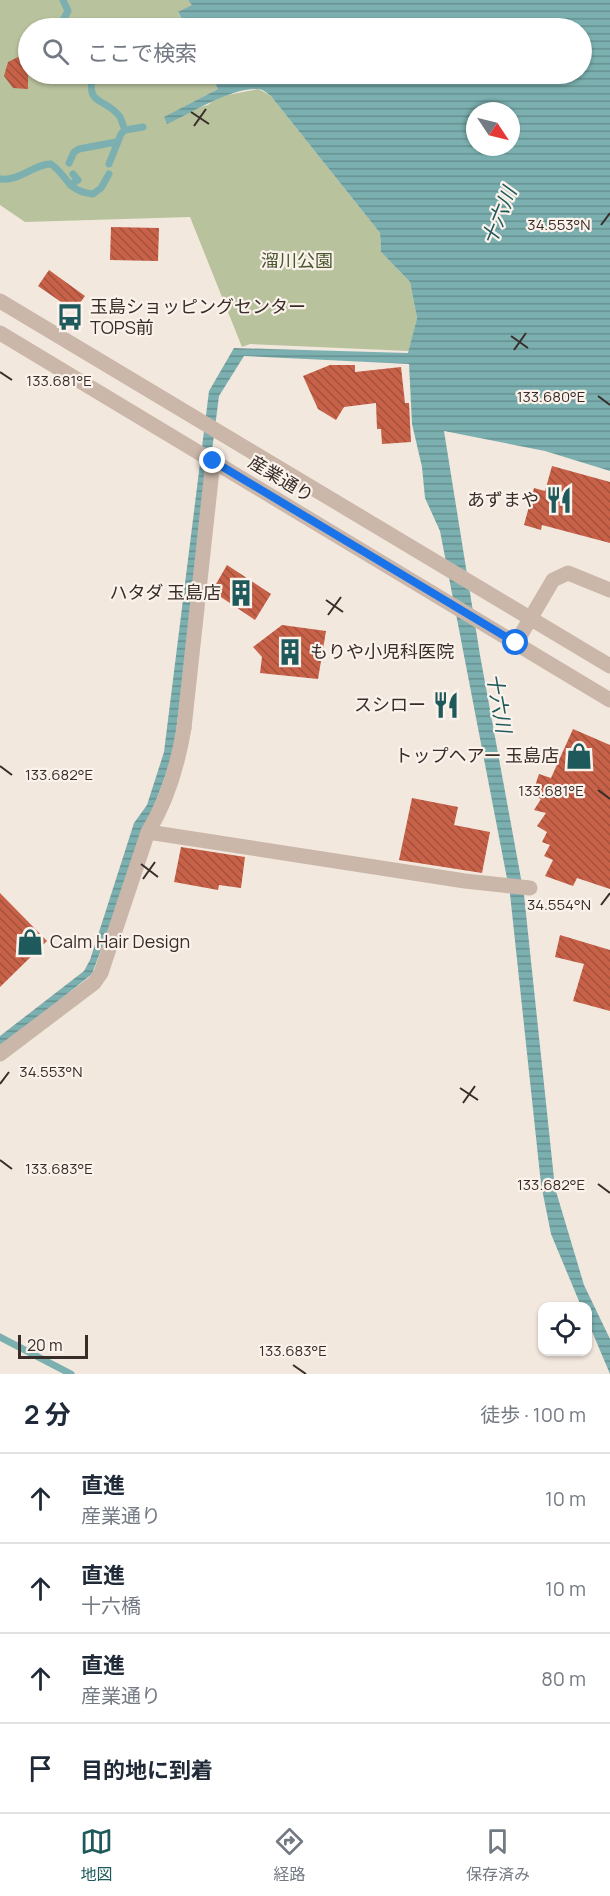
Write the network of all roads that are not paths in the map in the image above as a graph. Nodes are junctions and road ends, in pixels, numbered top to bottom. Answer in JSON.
{"nodes":[{"id":1,"x":0,"y":301,"type":"edge"},
{"id":2,"x":0,"y":333,"type":"edge"},
{"id":3,"x":213,"y":461,"type":"junction"},
{"id":4,"x":610,"y":590,"type":"edge"},
{"id":5,"x":530,"y":618,"type":"junction"},
{"id":6,"x":516,"y":643,"type":"junction"},
{"id":7,"x":610,"y":666,"type":"edge"},
{"id":8,"x":610,"y":700,"type":"edge"},
{"id":9,"x":148,"y":832,"type":"junction"},
{"id":10,"x":530,"y":888,"type":"dead end"},
{"id":11,"x":0,"y":1054,"type":"edge"}],
"edges":[{"from":1,"to":5,"type":"street","name":"産業通り"},
{"from":2,"to":3,"type":"street","name":"産業通り"},
{"from":3,"to":6,"type":"street","name":"産業通り"},
{"from":3,"to":9,"type":"street"},
{"from":4,"to":5,"type":"street"},
{"from":5,"to":6,"type":"street"},
{"from":5,"to":7,"type":"street"},
{"from":6,"to":8,"type":"street"},
{"from":9,"to":10,"type":"street"},
{"from":9,"to":11,"type":"street"}]}
